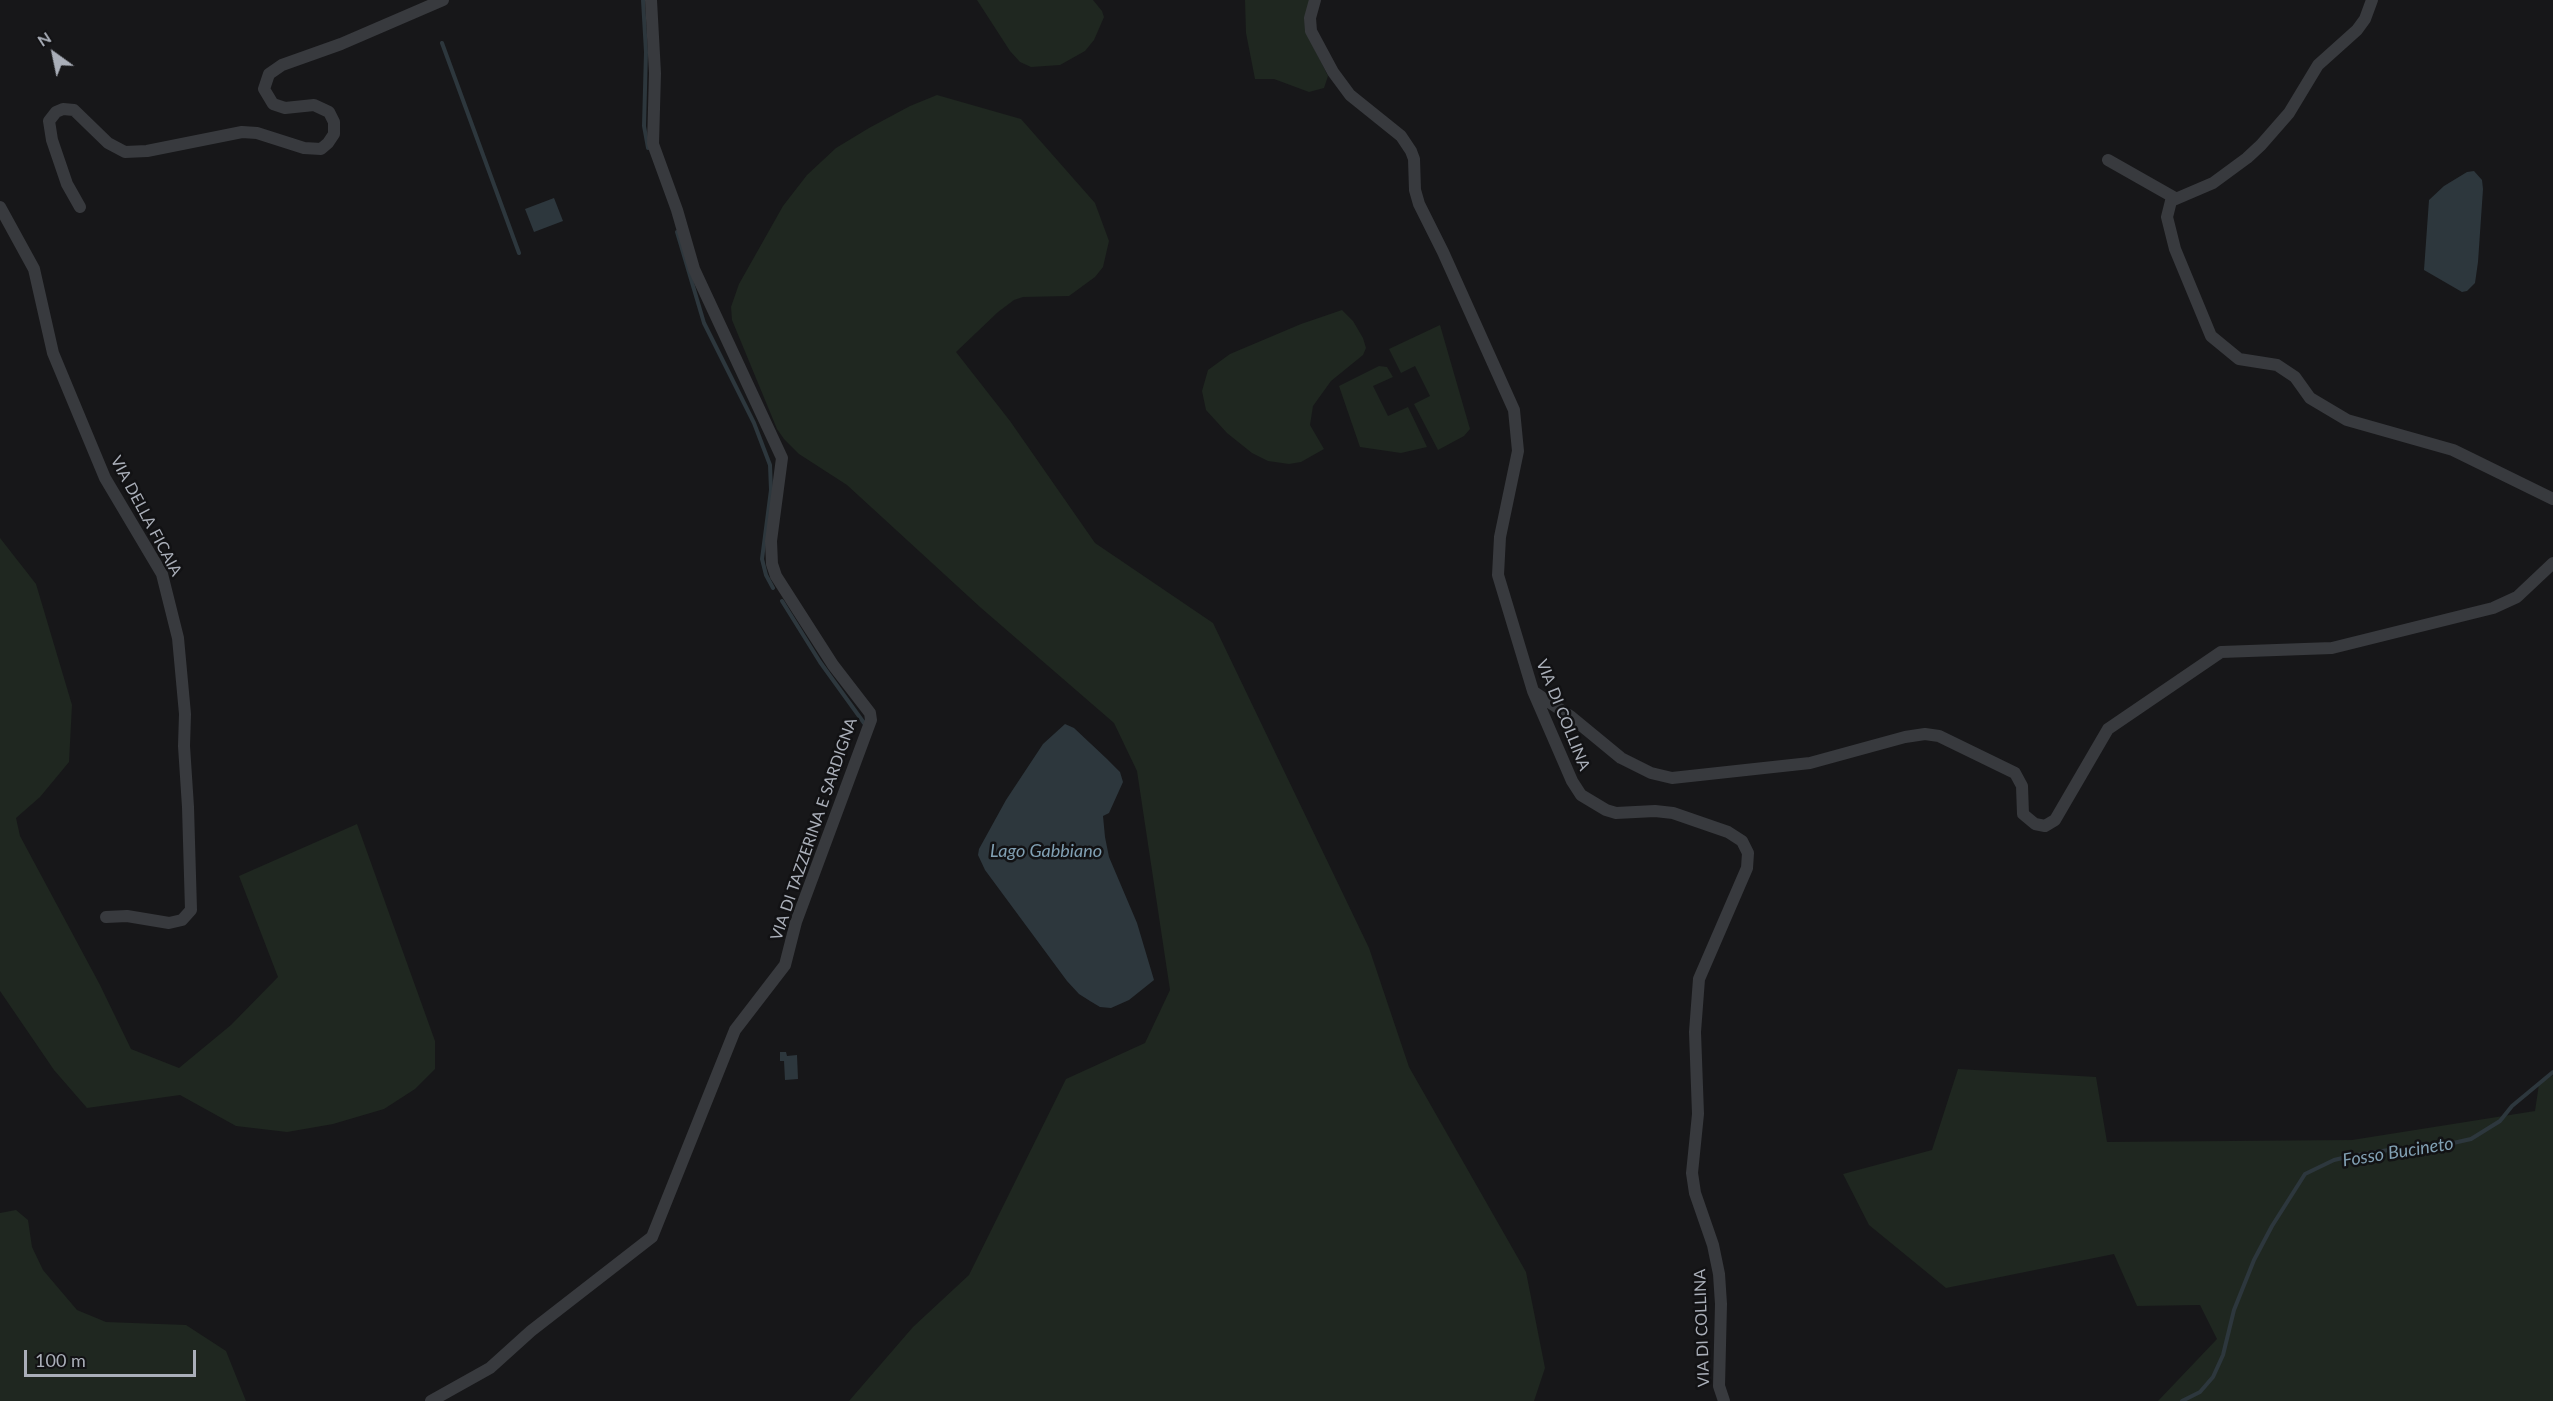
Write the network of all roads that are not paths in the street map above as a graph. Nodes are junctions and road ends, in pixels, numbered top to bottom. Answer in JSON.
{"nodes":[{"id":1,"x":443,"y":0,"type":"edge"},
{"id":2,"x":651,"y":0,"type":"edge"},
{"id":3,"x":1315,"y":0,"type":"edge"},
{"id":4,"x":2372,"y":0,"type":"edge"},
{"id":5,"x":2108,"y":160,"type":"dead end"},
{"id":6,"x":2175,"y":198,"type":"junction"},
{"id":7,"x":0,"y":207,"type":"edge"},
{"id":8,"x":80,"y":207,"type":"dead end"},
{"id":9,"x":2553,"y":499,"type":"edge"},
{"id":10,"x":2553,"y":563,"type":"edge"},
{"id":11,"x":1533,"y":691,"type":"junction"},
{"id":12,"x":106,"y":917,"type":"dead end"},
{"id":13,"x":431,"y":1401,"type":"edge"},
{"id":14,"x":1724,"y":1401,"type":"edge"}],
"edges":[{"from":1,"to":8,"type":"street"},
{"from":2,"to":13,"type":"street","name":"VIA DI TAZZERINA E SARDIGNA"},
{"from":3,"to":11,"type":"street","name":"VIA DI COLLINA"},
{"from":4,"to":6,"type":"street"},
{"from":5,"to":6,"type":"street"},
{"from":6,"to":9,"type":"street"},
{"from":7,"to":12,"type":"street","name":"VIA DELLA FICAIA"},
{"from":10,"to":11,"type":"street"},
{"from":11,"to":14,"type":"street","name":"VIA DI COLLINA"}]}
